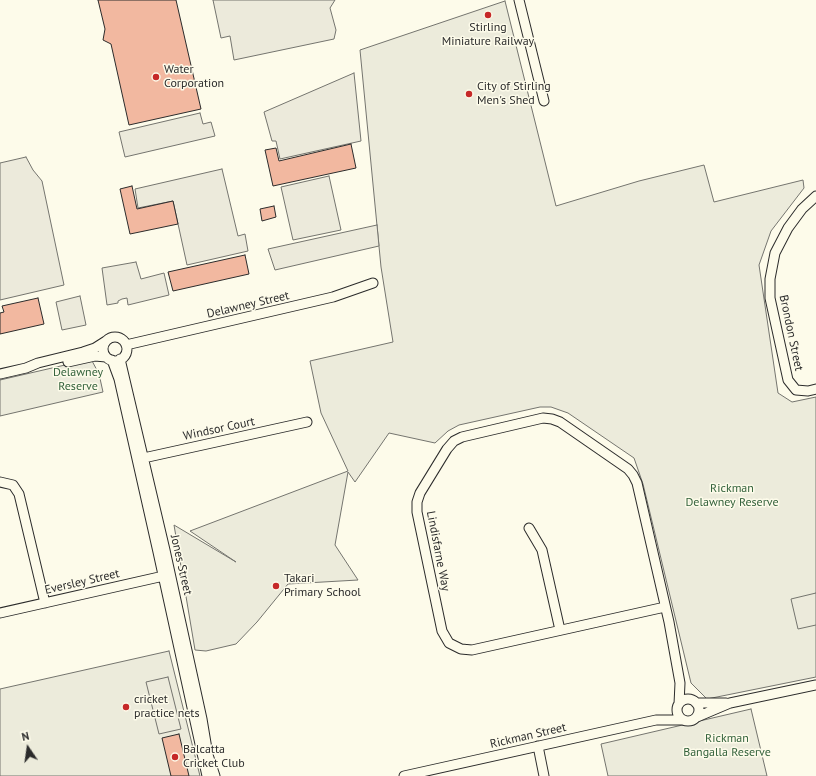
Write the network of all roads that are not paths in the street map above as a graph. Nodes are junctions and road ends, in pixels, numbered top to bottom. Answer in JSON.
{"nodes":[{"id":1,"x":519,"y":0,"type":"edge"},
{"id":2,"x":544,"y":101,"type":"dead end"},
{"id":3,"x":816,"y":196,"type":"edge"},
{"id":4,"x":373,"y":283,"type":"dead end"},
{"id":5,"x":106,"y":341,"type":"junction"},
{"id":6,"x":126,"y":345,"type":"junction"},
{"id":7,"x":113,"y":359,"type":"junction"},
{"id":8,"x":26,"y":368,"type":"junction"},
{"id":9,"x":0,"y":374,"type":"edge"},
{"id":10,"x":816,"y":389,"type":"edge"},
{"id":11,"x":307,"y":422,"type":"dead end"},
{"id":12,"x":140,"y":459,"type":"junction"},
{"id":13,"x":0,"y":482,"type":"edge"},
{"id":14,"x":529,"y":528,"type":"dead end"},
{"id":15,"x":167,"y":576,"type":"junction"},
{"id":16,"x":45,"y":603,"type":"junction"},
{"id":17,"x":665,"y":607,"type":"junction"},
{"id":18,"x":0,"y":613,"type":"edge"},
{"id":19,"x":560,"y":630,"type":"junction"},
{"id":20,"x":680,"y":684,"type":"junction"},
{"id":21,"x":816,"y":685,"type":"edge"},
{"id":22,"x":694,"y":702,"type":"junction"},
{"id":23,"x":730,"y":703,"type":"junction"},
{"id":24,"x":679,"y":706,"type":"junction"},
{"id":25,"x":697,"y":717,"type":"junction"},
{"id":26,"x":656,"y":720,"type":"junction"},
{"id":27,"x":684,"y":720,"type":"junction"},
{"id":28,"x":538,"y":746,"type":"junction"},
{"id":29,"x":207,"y":776,"type":"edge"},
{"id":30,"x":215,"y":776,"type":"edge"},
{"id":31,"x":404,"y":776,"type":"edge"},
{"id":32,"x":544,"y":776,"type":"edge"}],
"edges":[{"from":1,"to":2,"type":"street"},
{"from":3,"to":10,"type":"street","name":"Brondon Street"},
{"from":4,"to":6,"type":"street","name":"Delawney Street"},
{"from":5,"to":6,"type":"street"},
{"from":5,"to":7,"type":"street","name":"Jones Street"},
{"from":5,"to":8,"type":"street"},
{"from":6,"to":7,"type":"street"},
{"from":7,"to":8,"type":"street"},
{"from":7,"to":12,"type":"street","name":"Jones Street"},
{"from":8,"to":9,"type":"street"},
{"from":11,"to":12,"type":"street","name":"Windsor Court"},
{"from":12,"to":15,"type":"street","name":"Jones Street"},
{"from":13,"to":16,"type":"street"},
{"from":14,"to":19,"type":"street"},
{"from":15,"to":16,"type":"street","name":"Eversley Street"},
{"from":15,"to":29,"type":"street","name":"Jones Street"},
{"from":15,"to":30,"type":"street","name":"Jones Street"},
{"from":16,"to":18,"type":"street","name":"Eversley Street"},
{"from":17,"to":19,"type":"street","name":"Lindisfarne Way"},
{"from":17,"to":19,"type":"street","name":"Lindisfarne Way"},
{"from":17,"to":20,"type":"street","name":"Lindisfarne Way"},
{"from":20,"to":22,"type":"street","name":"Lindisfarne Way"},
{"from":20,"to":24,"type":"street","name":"Lindisfarne Way"},
{"from":21,"to":23,"type":"street"},
{"from":22,"to":23,"type":"street"},
{"from":22,"to":24,"type":"street"},
{"from":22,"to":25,"type":"street"},
{"from":23,"to":25,"type":"street"},
{"from":24,"to":26,"type":"street","name":"Rickman Street"},
{"from":24,"to":27,"type":"street"},
{"from":25,"to":27,"type":"street"},
{"from":26,"to":27,"type":"street","name":"Rickman Street"},
{"from":26,"to":28,"type":"street","name":"Rickman Street"},
{"from":28,"to":31,"type":"street","name":"Rickman Street"},
{"from":28,"to":32,"type":"street"}]}
